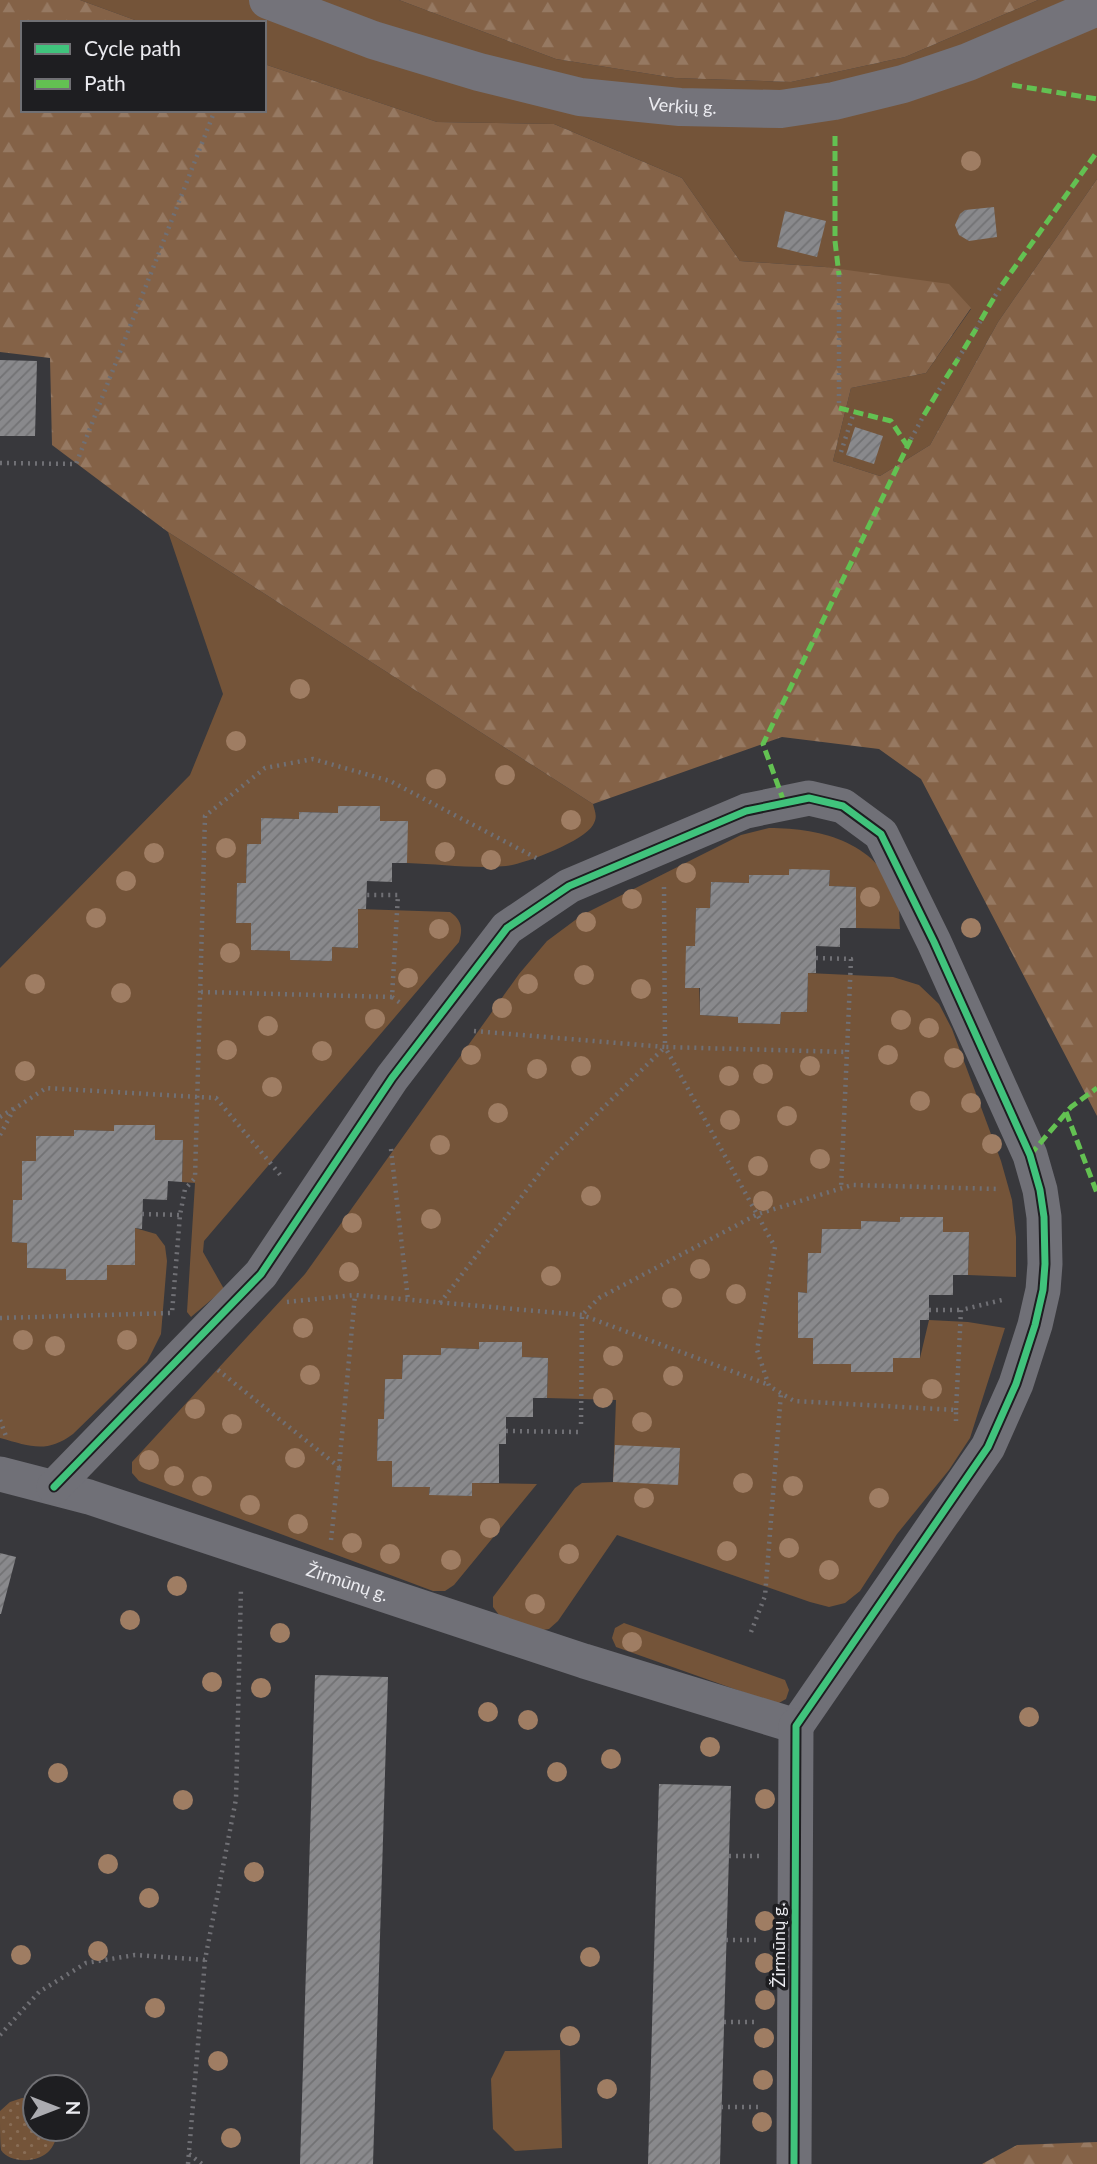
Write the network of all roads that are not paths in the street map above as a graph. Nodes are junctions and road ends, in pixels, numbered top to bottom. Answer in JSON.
{"nodes":[{"id":1,"x":268,"y":0,"type":"edge"},
{"id":2,"x":1097,"y":7,"type":"edge"},
{"id":3,"x":0,"y":1474,"type":"edge"},
{"id":4,"x":54,"y":1486,"type":"junction"},
{"id":5,"x":796,"y":1726,"type":"junction"},
{"id":6,"x":794,"y":2164,"type":"edge"}],
"edges":[{"from":1,"to":2,"type":"main road","name":"Verkių g."},
{"from":3,"to":4,"type":"street","name":"Žirmūnų g."},
{"from":4,"to":5,"type":"street","name":"Žirmūnų g."},
{"from":4,"to":5,"type":"street"},
{"from":5,"to":6,"type":"street","name":"Žirmūnų g."}]}
